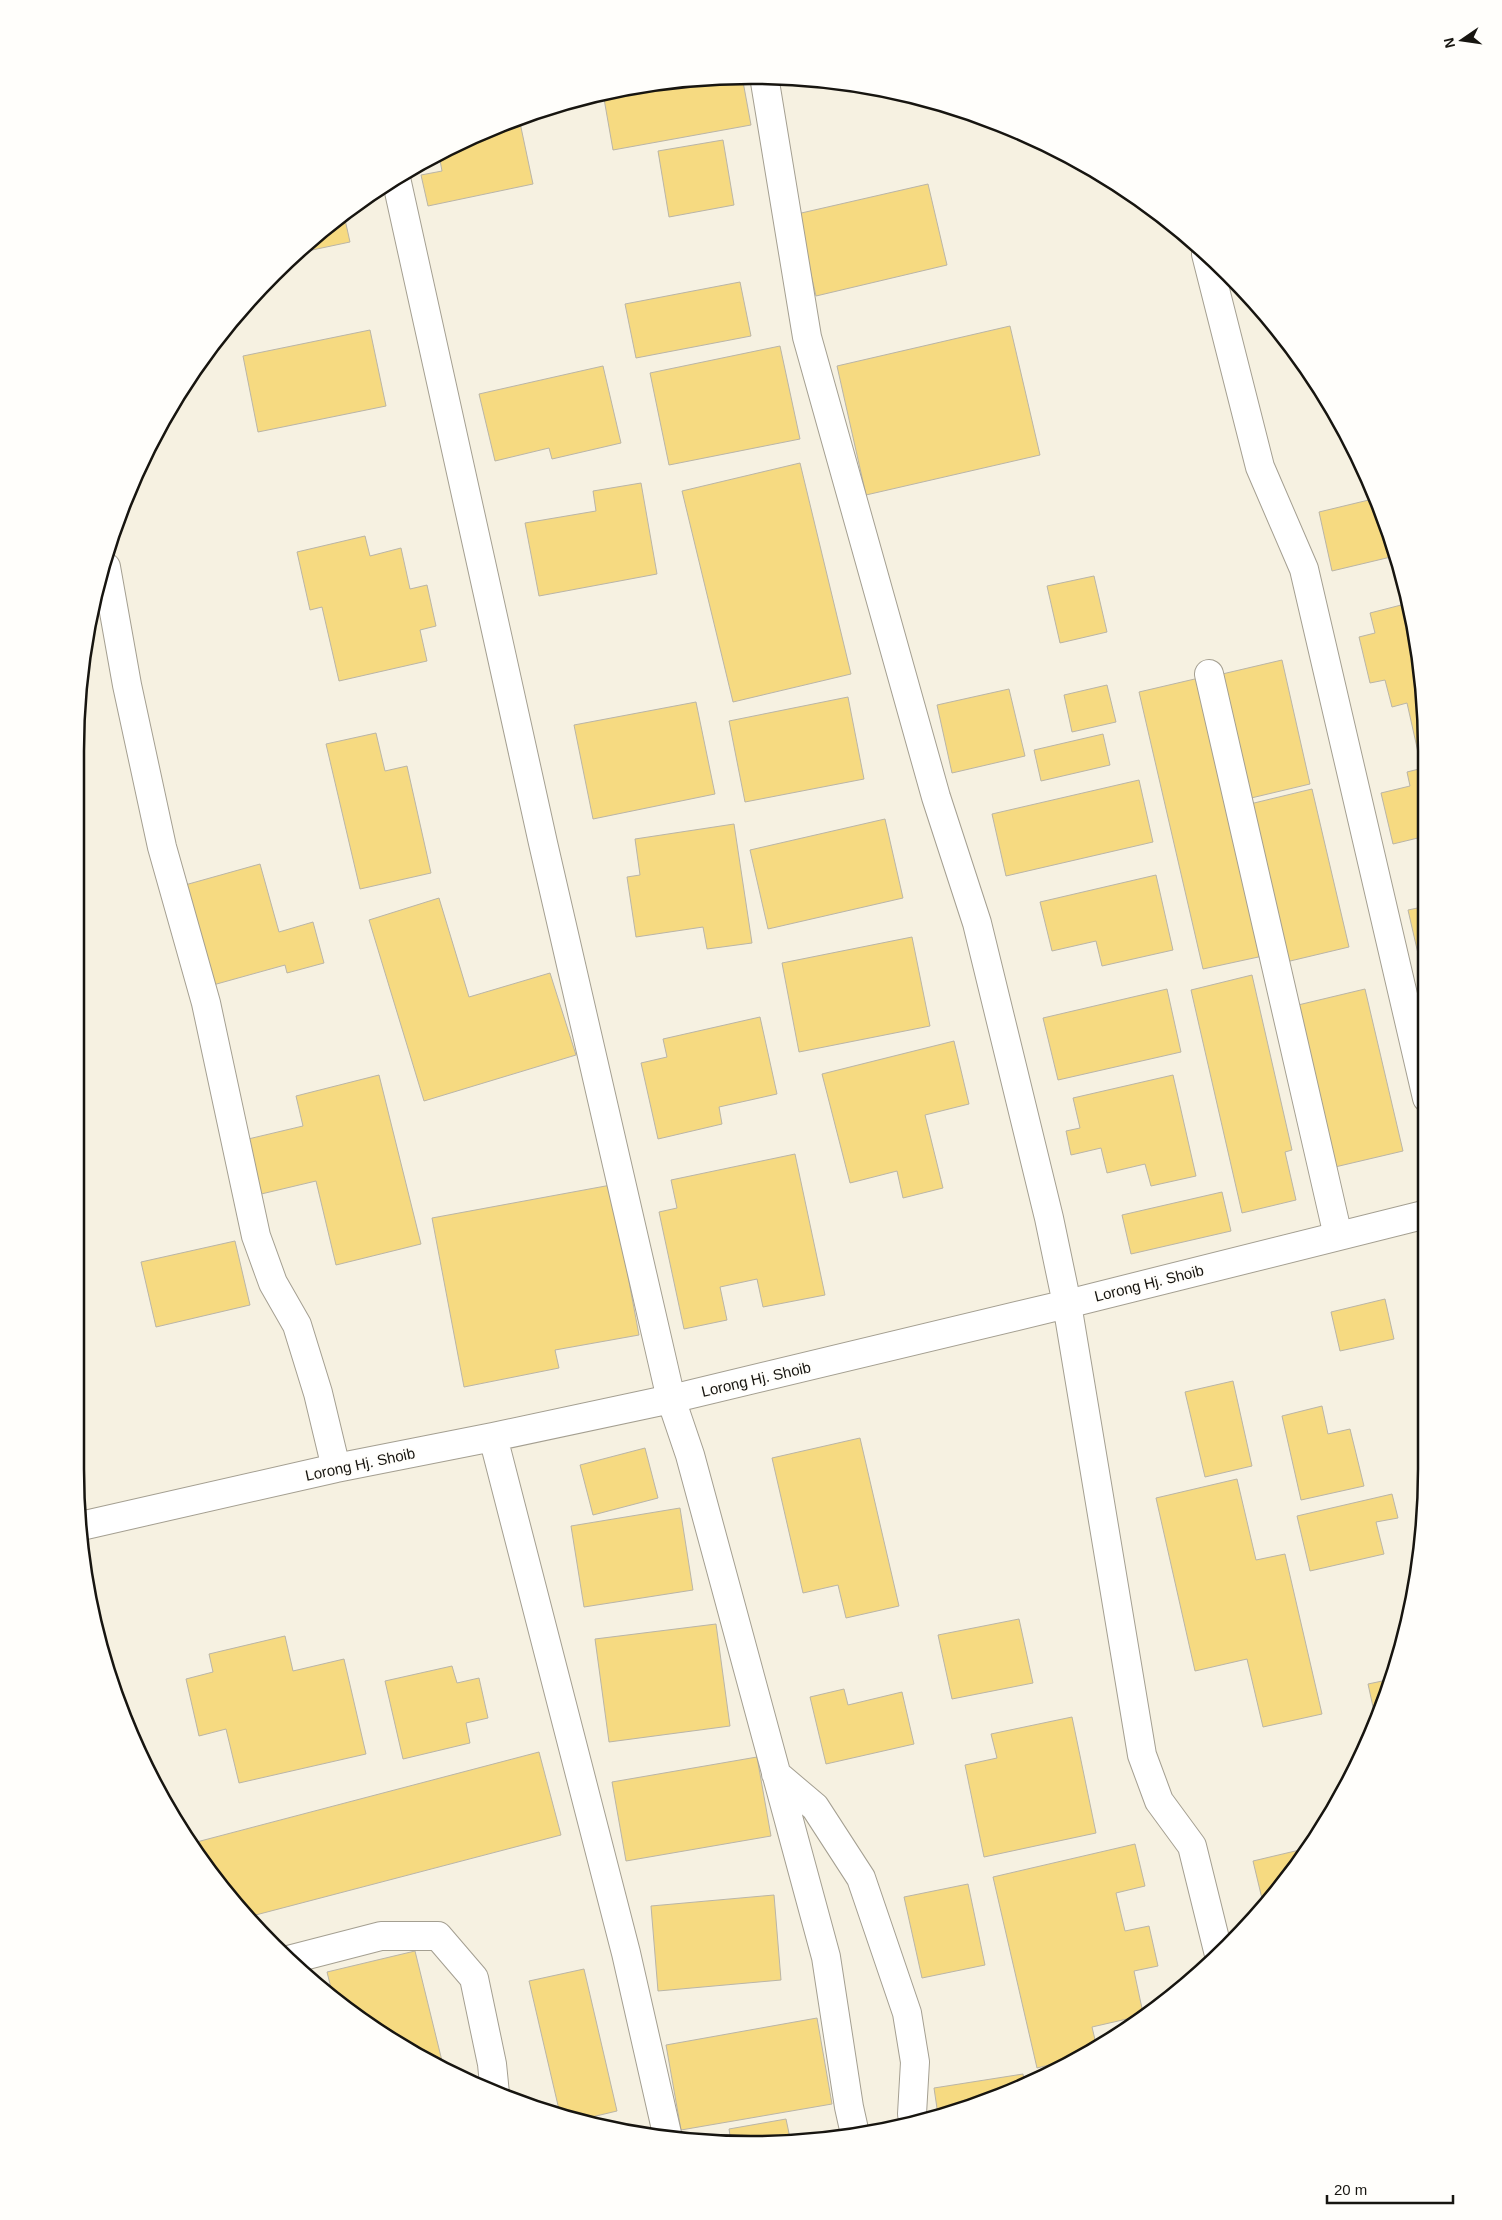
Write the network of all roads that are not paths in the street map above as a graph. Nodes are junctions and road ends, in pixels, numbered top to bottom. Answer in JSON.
{"nodes":[{"id":1,"x":765,"y":84,"type":"edge"},
{"id":2,"x":398,"y":185,"type":"edge"},
{"id":3,"x":1209,"y":266,"type":"edge"},
{"id":4,"x":107,"y":574,"type":"edge"},
{"id":5,"x":1209,"y":674,"type":"dead end"},
{"id":6,"x":1418,"y":1059,"type":"edge"},
{"id":7,"x":1418,"y":1216,"type":"edge"},
{"id":8,"x":1338,"y":1236,"type":"junction"},
{"id":9,"x":1067,"y":1304,"type":"junction"},
{"id":10,"x":672,"y":1399,"type":"junction"},
{"id":11,"x":493,"y":1437,"type":"junction"},
{"id":12,"x":336,"y":1468,"type":"junction"},
{"id":13,"x":86,"y":1525,"type":"edge"},
{"id":14,"x":776,"y":1774,"type":"junction"},
{"id":15,"x":1217,"y":1947,"type":"edge"},
{"id":16,"x":297,"y":1958,"type":"edge"},
{"id":17,"x":494,"y":2084,"type":"edge"},
{"id":18,"x":912,"y":2114,"type":"dead end"},
{"id":19,"x":853,"y":2128,"type":"edge"},
{"id":20,"x":666,"y":2131,"type":"edge"}],
"edges":[{"from":1,"to":9,"type":"street"},
{"from":2,"to":10,"type":"street"},
{"from":3,"to":6,"type":"street"},
{"from":4,"to":12,"type":"street"},
{"from":5,"to":8,"type":"street"},
{"from":7,"to":8,"type":"street","name":"Lorong Hj. Shoib"},
{"from":8,"to":9,"type":"street","name":"Lorong Hj. Shoib"},
{"from":9,"to":10,"type":"street","name":"Lorong Hj. Shoib"},
{"from":9,"to":15,"type":"street"},
{"from":10,"to":11,"type":"street","name":"Lorong Hj. Shoib"},
{"from":10,"to":14,"type":"street"},
{"from":11,"to":12,"type":"street","name":"Lorong Hj. Shoib"},
{"from":11,"to":20,"type":"street"},
{"from":12,"to":13,"type":"street","name":"Lorong Hj. Shoib"},
{"from":14,"to":18,"type":"street"},
{"from":14,"to":19,"type":"street"},
{"from":16,"to":17,"type":"street"}]}
